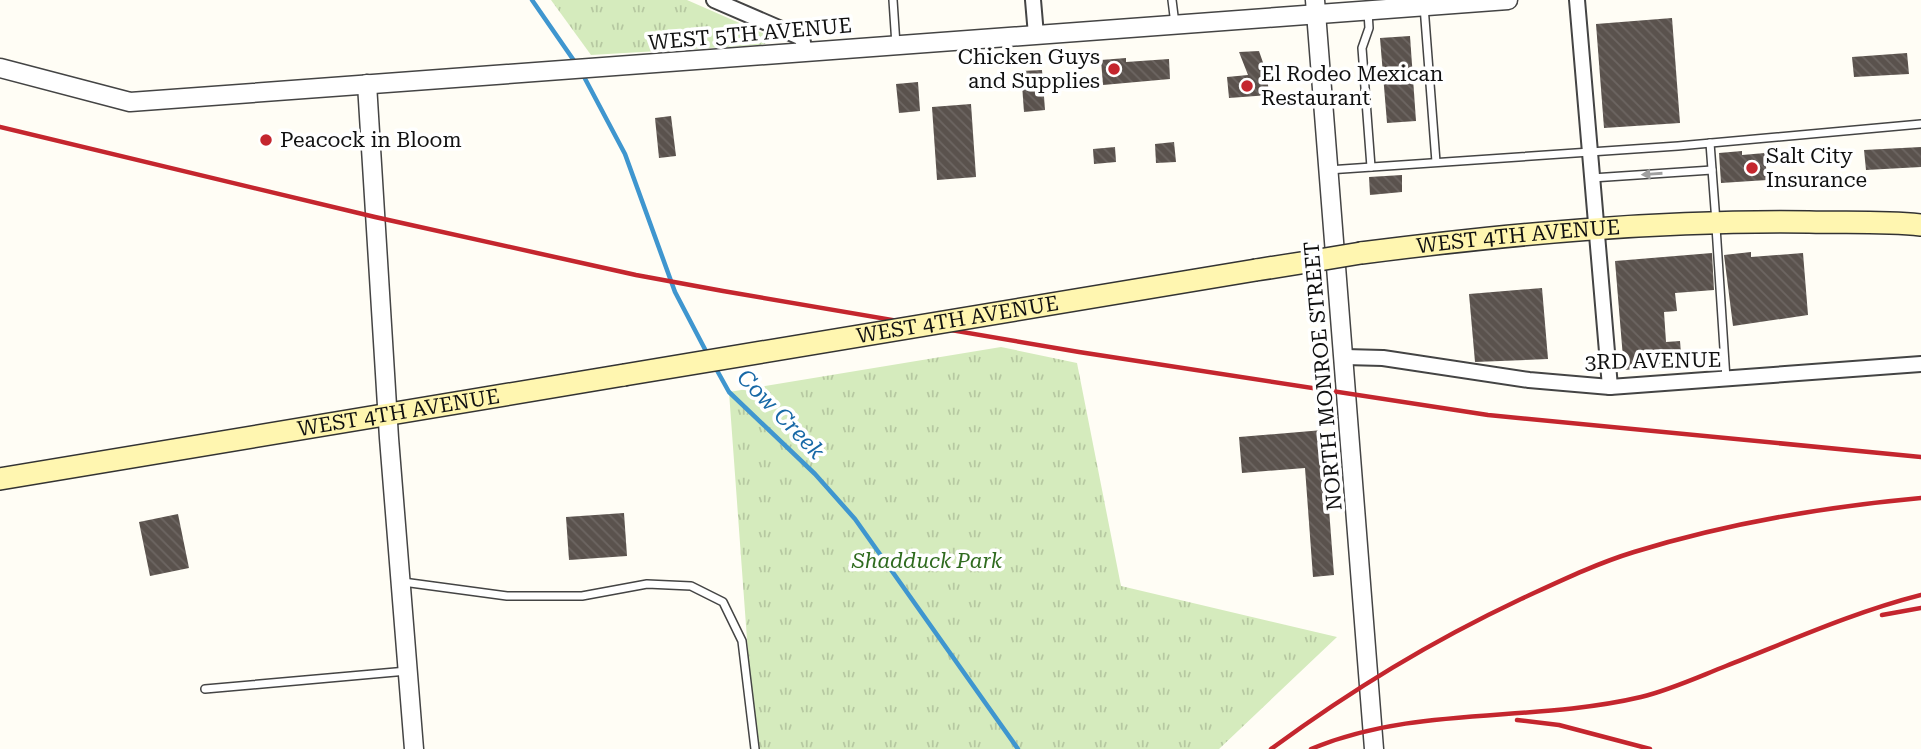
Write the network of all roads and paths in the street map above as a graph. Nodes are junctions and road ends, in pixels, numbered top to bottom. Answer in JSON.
{"nodes":[{"id":1,"x":713,"y":0,"type":"edge"},
{"id":2,"x":893,"y":0,"type":"edge"},
{"id":3,"x":1033,"y":0,"type":"edge"},
{"id":4,"x":1172,"y":0,"type":"edge"},
{"id":5,"x":1508,"y":0,"type":"edge"},
{"id":6,"x":1577,"y":0,"type":"edge"},
{"id":7,"x":1424,"y":6,"type":"junction"},
{"id":8,"x":1315,"y":7,"type":"edge"},
{"id":9,"x":1368,"y":10,"type":"junction"},
{"id":10,"x":1175,"y":25,"type":"junction"},
{"id":11,"x":1036,"y":35,"type":"junction"},
{"id":12,"x":896,"y":46,"type":"junction"},
{"id":13,"x":805,"y":52,"type":"junction"},
{"id":14,"x":0,"y":68,"type":"edge"},
{"id":15,"x":367,"y":84,"type":"junction"},
{"id":16,"x":1921,"y":124,"type":"edge"},
{"id":17,"x":1710,"y":143,"type":"junction"},
{"id":18,"x":1590,"y":151,"type":"junction"},
{"id":19,"x":1436,"y":162,"type":"junction"},
{"id":20,"x":1371,"y":167,"type":"junction"},
{"id":21,"x":1328,"y":170,"type":"junction"},
{"id":22,"x":1712,"y":170,"type":"junction"},
{"id":23,"x":1592,"y":178,"type":"junction"},
{"id":24,"x":1716,"y":223,"type":"junction"},
{"id":25,"x":1921,"y":225,"type":"edge"},
{"id":26,"x":1595,"y":229,"type":"junction"},
{"id":27,"x":1345,"y":357,"type":"junction"},
{"id":28,"x":1921,"y":364,"type":"edge"},
{"id":29,"x":1726,"y":380,"type":"junction"},
{"id":30,"x":1610,"y":387,"type":"junction"},
{"id":31,"x":388,"y":414,"type":"junction"},
{"id":32,"x":0,"y":478,"type":"edge"},
{"id":33,"x":402,"y":582,"type":"junction"},
{"id":34,"x":409,"y":671,"type":"junction"},
{"id":35,"x":205,"y":689,"type":"dead end"},
{"id":36,"x":414,"y":749,"type":"edge"},
{"id":37,"x":755,"y":749,"type":"edge"},
{"id":38,"x":1374,"y":749,"type":"edge"}],
"edges":[{"from":1,"to":13,"type":"street"},
{"from":2,"to":12,"type":"lane"},
{"from":3,"to":11,"type":"street"},
{"from":4,"to":10,"type":"lane"},
{"from":5,"to":7,"type":"street","name":"WEST 5TH AVENUE"},
{"from":6,"to":18,"type":"street"},
{"from":7,"to":9,"type":"street","name":"WEST 5TH AVENUE"},
{"from":7,"to":19,"type":"lane"},
{"from":8,"to":9,"type":"street","name":"WEST 5TH AVENUE"},
{"from":8,"to":10,"type":"street","name":"WEST 5TH AVENUE"},
{"from":8,"to":21,"type":"street","name":"NORTH MONROE STREET"},
{"from":9,"to":20,"type":"lane"},
{"from":10,"to":11,"type":"street","name":"WEST 5TH AVENUE"},
{"from":11,"to":12,"type":"street","name":"WEST 5TH AVENUE"},
{"from":12,"to":13,"type":"street","name":"WEST 5TH AVENUE"},
{"from":13,"to":15,"type":"street","name":"WEST 5TH AVENUE"},
{"from":14,"to":15,"type":"street","name":"WEST 5TH AVENUE"},
{"from":15,"to":31,"type":"street"},
{"from":16,"to":17,"type":"lane"},
{"from":17,"to":18,"type":"lane"},
{"from":17,"to":22,"type":"lane"},
{"from":18,"to":19,"type":"lane"},
{"from":18,"to":23,"type":"street"},
{"from":19,"to":20,"type":"lane"},
{"from":20,"to":21,"type":"lane"},
{"from":21,"to":27,"type":"street","name":"NORTH MONROE STREET"},
{"from":22,"to":23,"type":"lane","one_way":true},
{"from":22,"to":24,"type":"lane"},
{"from":23,"to":26,"type":"street"},
{"from":24,"to":25,"type":"main road","name":"WEST 4TH AVENUE"},
{"from":24,"to":26,"type":"main road","name":"WEST 4TH AVENUE"},
{"from":24,"to":29,"type":"lane"},
{"from":26,"to":30,"type":"street"},
{"from":26,"to":31,"type":"main road","name":"WEST 4TH AVENUE","bridge":true},
{"from":27,"to":30,"type":"street","name":"3RD AVENUE"},
{"from":27,"to":38,"type":"street","name":"NORTH MONROE STREET"},
{"from":28,"to":29,"type":"street","name":"3RD AVENUE"},
{"from":29,"to":30,"type":"street","name":"3RD AVENUE"},
{"from":31,"to":32,"type":"main road","name":"WEST 4TH AVENUE"},
{"from":31,"to":33,"type":"street"},
{"from":33,"to":34,"type":"street"},
{"from":33,"to":37,"type":"lane"},
{"from":34,"to":35,"type":"lane"},
{"from":34,"to":36,"type":"street"}]}
